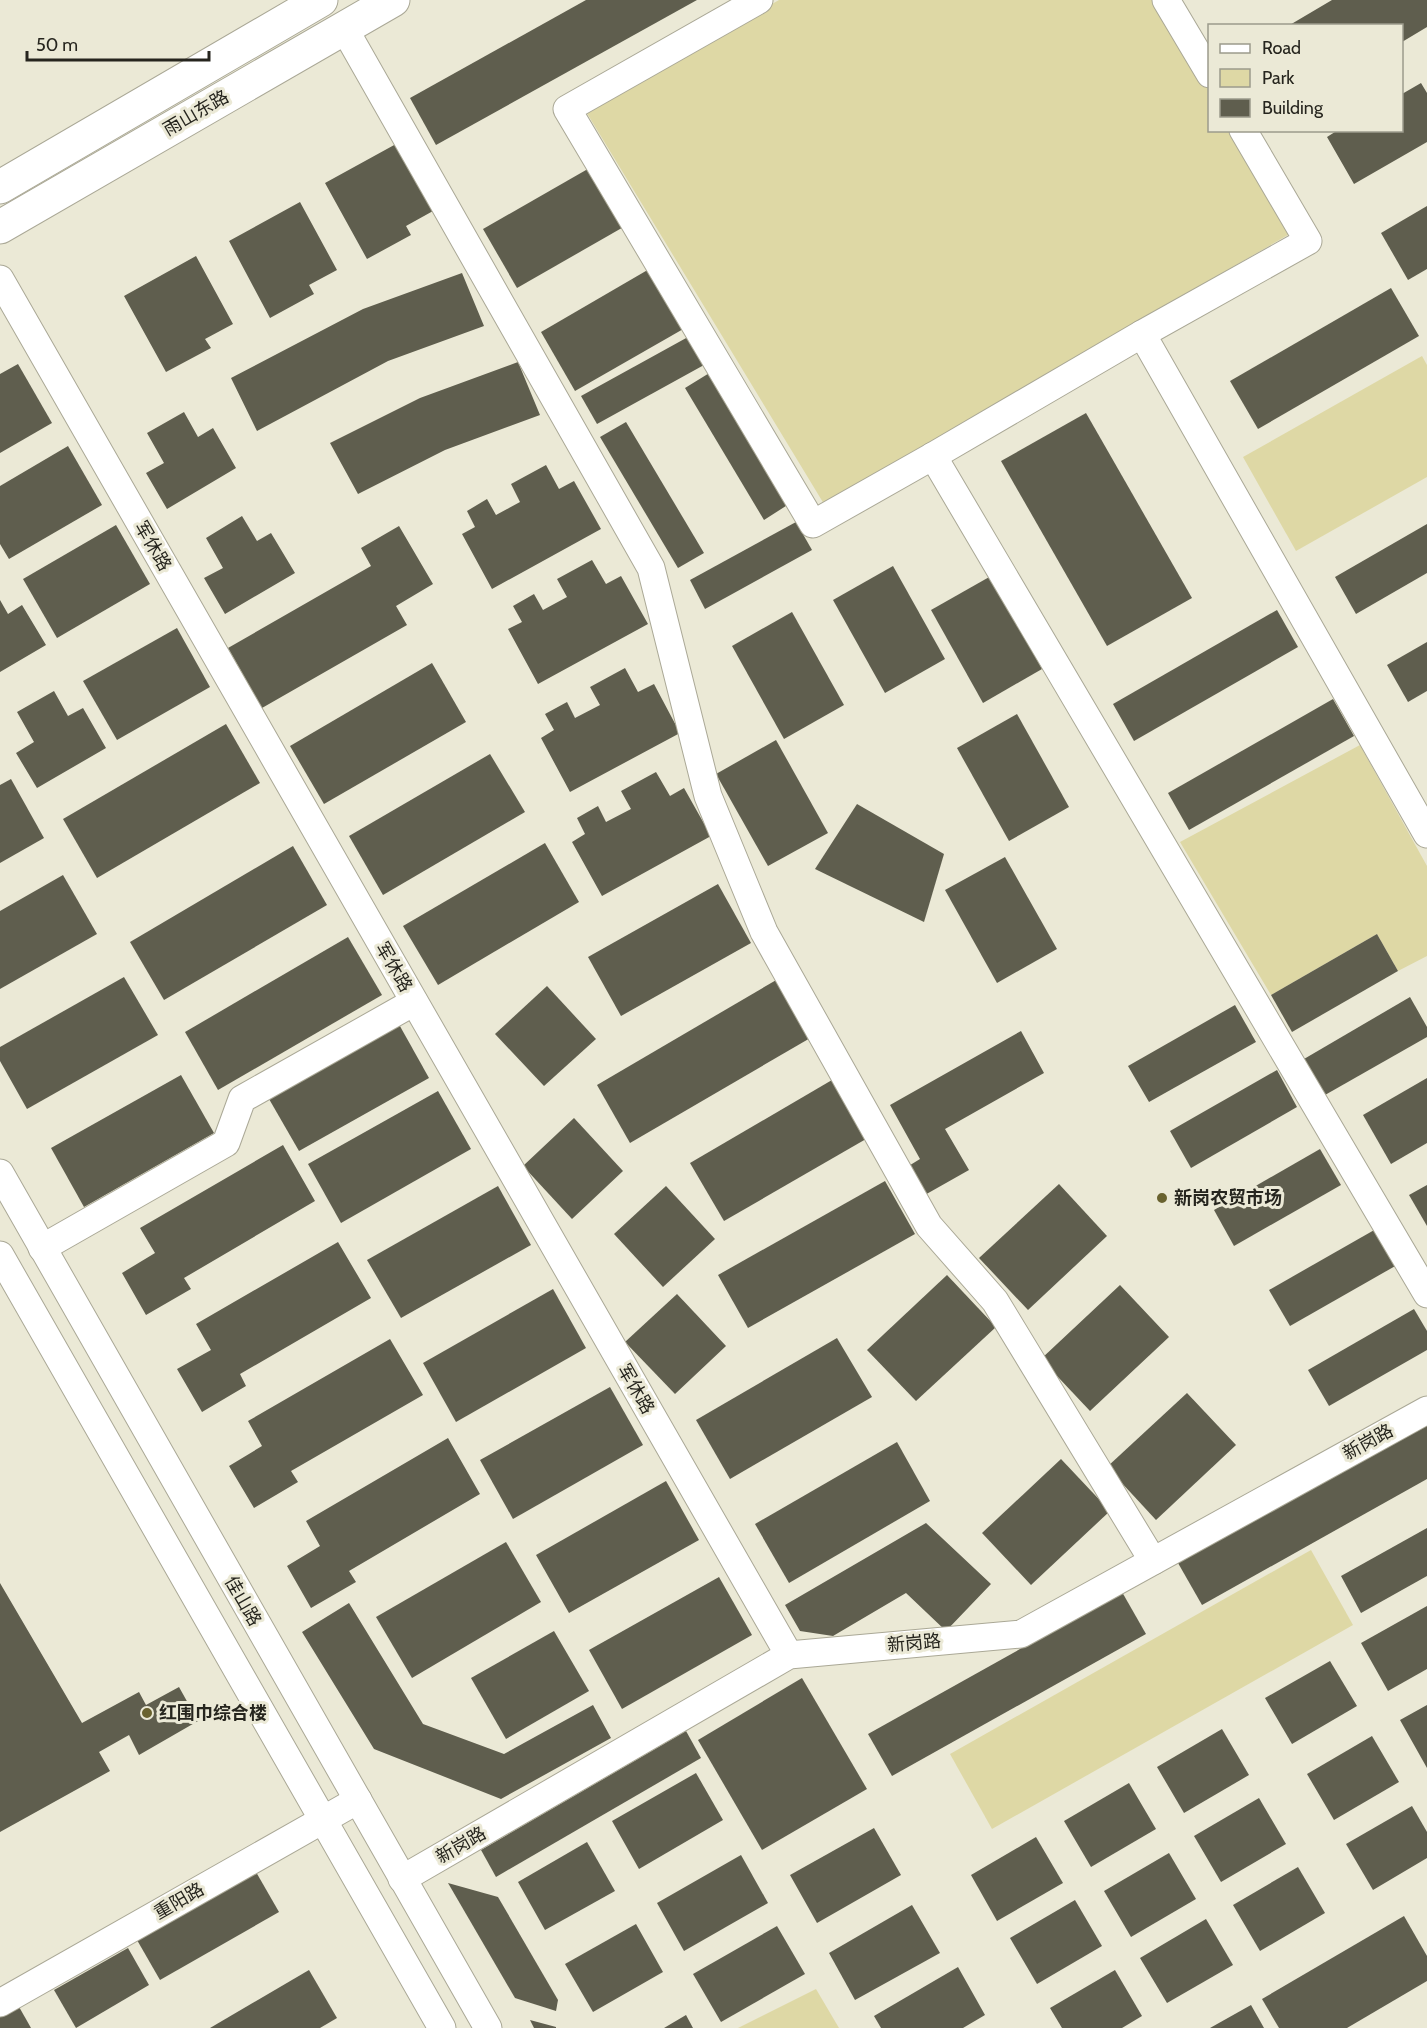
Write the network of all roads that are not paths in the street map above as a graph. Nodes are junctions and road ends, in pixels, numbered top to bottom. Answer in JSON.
{"nodes":[{"id":1,"x":321,"y":0,"type":"edge"},
{"id":2,"x":393,"y":0,"type":"edge"},
{"id":3,"x":759,"y":0,"type":"edge"},
{"id":4,"x":1166,"y":0,"type":"edge"},
{"id":5,"x":344,"y":28,"type":"junction"},
{"id":6,"x":1208,"y":72,"type":"edge"},
{"id":7,"x":1244,"y":132,"type":"edge"},
{"id":8,"x":0,"y":187,"type":"edge"},
{"id":9,"x":0,"y":227,"type":"edge"},
{"id":10,"x":0,"y":279,"type":"edge"},
{"id":11,"x":1142,"y":334,"type":"junction"},
{"id":12,"x":933,"y":456,"type":"junction"},
{"id":13,"x":1427,"y":834,"type":"edge"},
{"id":14,"x":414,"y":1002,"type":"junction"},
{"id":15,"x":0,"y":1173,"type":"edge"},
{"id":16,"x":42,"y":1248,"type":"junction"},
{"id":17,"x":0,"y":1255,"type":"edge"},
{"id":18,"x":56,"y":1273,"type":"junction"},
{"id":19,"x":1427,"y":1294,"type":"edge"},
{"id":20,"x":10,"y":1298,"type":"edge"},
{"id":21,"x":1427,"y":1410,"type":"edge"},
{"id":22,"x":1153,"y":1561,"type":"junction"},
{"id":23,"x":789,"y":1655,"type":"junction"},
{"id":24,"x":357,"y":1800,"type":"junction"},
{"id":25,"x":323,"y":1820,"type":"junction"},
{"id":26,"x":402,"y":1879,"type":"junction"},
{"id":27,"x":0,"y":2003,"type":"edge"},
{"id":28,"x":442,"y":2028,"type":"edge"},
{"id":29,"x":488,"y":2028,"type":"edge"}],
"edges":[{"from":1,"to":8,"type":"main road","name":"雨山东路"},
{"from":2,"to":5,"type":"main road","name":"雨山东路"},
{"from":3,"to":12,"type":"street"},
{"from":4,"to":6,"type":"street"},
{"from":5,"to":9,"type":"main road","name":"雨山东路"},
{"from":5,"to":22,"type":"street"},
{"from":7,"to":11,"type":"street"},
{"from":10,"to":14,"type":"street","name":"军休路"},
{"from":11,"to":12,"type":"street"},
{"from":11,"to":13,"type":"street"},
{"from":12,"to":19,"type":"street"},
{"from":14,"to":16,"type":"street"},
{"from":14,"to":23,"type":"street","name":"军休路"},
{"from":15,"to":16,"type":"street","name":"佳山路"},
{"from":16,"to":18,"type":"street","name":"佳山路"},
{"from":17,"to":20,"type":"street"},
{"from":18,"to":20,"type":"street"},
{"from":18,"to":24,"type":"street","name":"佳山路"},
{"from":20,"to":25,"type":"street"},
{"from":21,"to":22,"type":"street","name":"新岗路"},
{"from":22,"to":23,"type":"street","name":"新岗路"},
{"from":23,"to":26,"type":"street","name":"新岗路"},
{"from":24,"to":25,"type":"street","name":"重阳路"},
{"from":24,"to":26,"type":"street","name":"佳山路"},
{"from":25,"to":27,"type":"street","name":"重阳路"},
{"from":25,"to":28,"type":"street"},
{"from":26,"to":29,"type":"street","name":"佳山路"}]}
